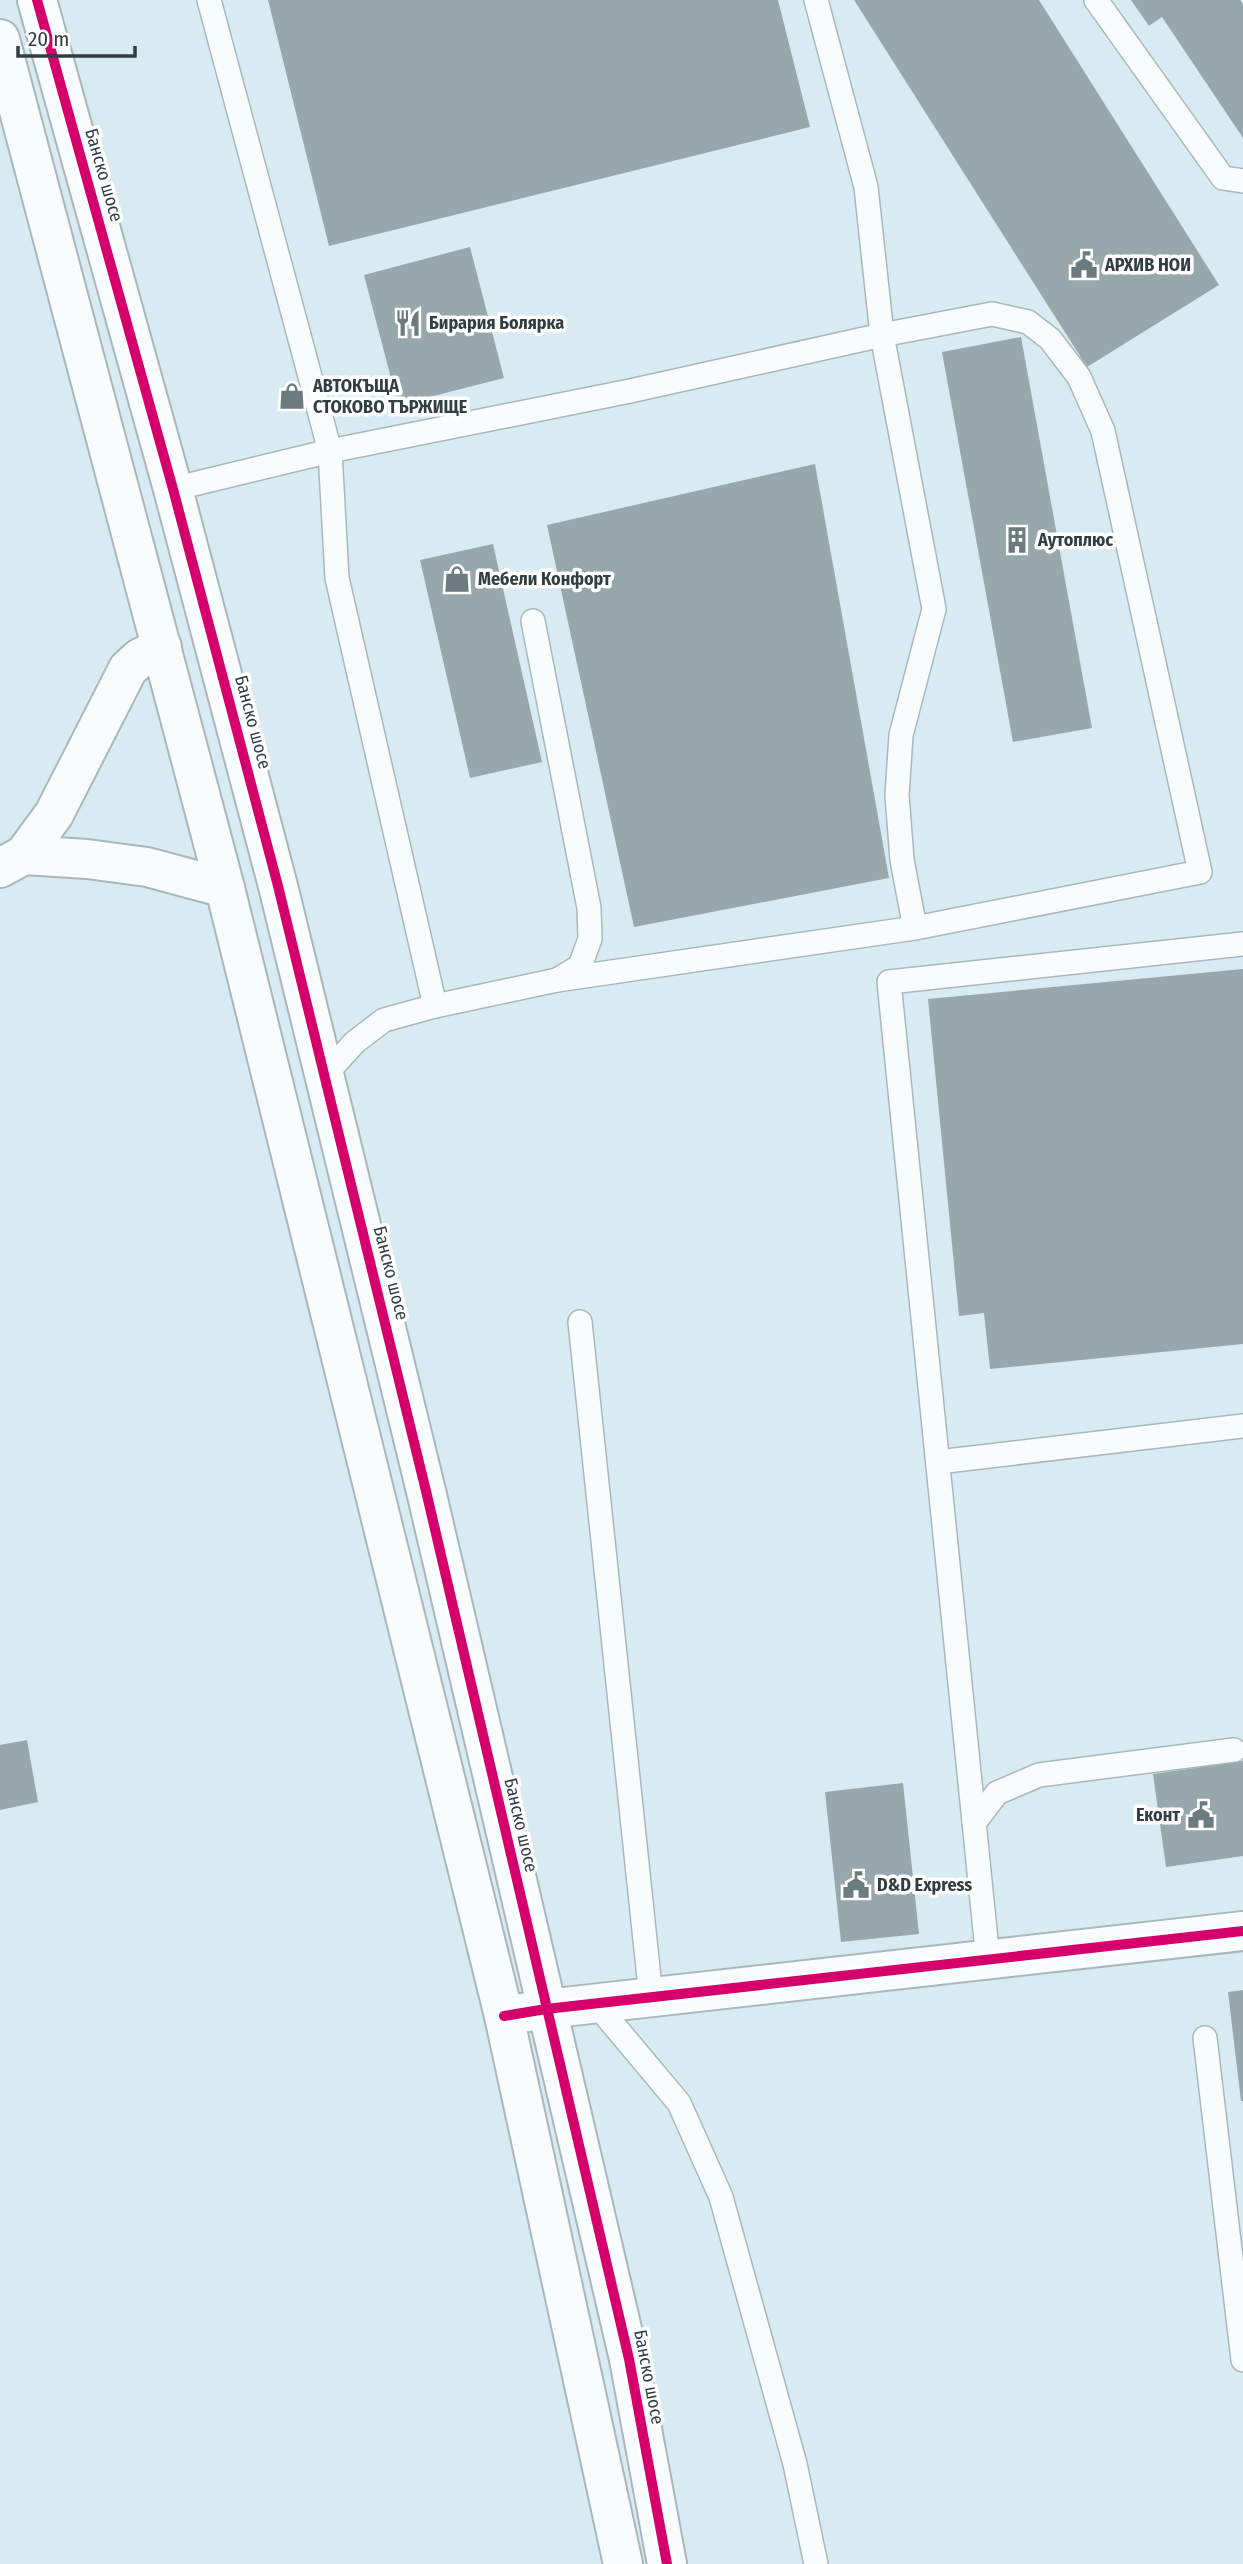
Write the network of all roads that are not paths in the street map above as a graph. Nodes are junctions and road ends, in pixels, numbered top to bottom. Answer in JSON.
{"nodes":[{"id":1,"x":37,"y":0,"type":"edge"},
{"id":2,"x":209,"y":0,"type":"edge"},
{"id":3,"x":816,"y":0,"type":"edge"},
{"id":4,"x":1096,"y":0,"type":"edge"},
{"id":5,"x":0,"y":39,"type":"edge"},
{"id":6,"x":1243,"y":181,"type":"edge"},
{"id":7,"x":882,"y":335,"type":"junction"},
{"id":8,"x":330,"y":451,"type":"junction"},
{"id":9,"x":173,"y":489,"type":"junction"},
{"id":10,"x":533,"y":621,"type":"dead end"},
{"id":11,"x":162,"y":646,"type":"junction"},
{"id":12,"x":12,"y":862,"type":"edge"},
{"id":13,"x":278,"y":886,"type":"junction"},
{"id":14,"x":225,"y":888,"type":"junction"},
{"id":15,"x":915,"y":928,"type":"junction"},
{"id":16,"x":1243,"y":944,"type":"edge"},
{"id":17,"x":557,"y":980,"type":"junction"},
{"id":18,"x":435,"y":1006,"type":"junction"},
{"id":19,"x":324,"y":1076,"type":"junction"},
{"id":20,"x":580,"y":1322,"type":"dead end"},
{"id":21,"x":1243,"y":1426,"type":"edge"},
{"id":22,"x":938,"y":1462,"type":"junction"},
{"id":23,"x":1234,"y":1750,"type":"dead end"},
{"id":24,"x":974,"y":1823,"type":"junction"},
{"id":25,"x":1243,"y":1931,"type":"edge"},
{"id":26,"x":988,"y":1960,"type":"junction"},
{"id":27,"x":651,"y":1997,"type":"junction"},
{"id":28,"x":596,"y":2004,"type":"junction"},
{"id":29,"x":546,"y":2009,"type":"junction"},
{"id":30,"x":504,"y":2016,"type":"junction"},
{"id":31,"x":1205,"y":2038,"type":"dead end"},
{"id":32,"x":1243,"y":2360,"type":"edge"},
{"id":33,"x":622,"y":2564,"type":"edge"},
{"id":34,"x":667,"y":2564,"type":"edge"},
{"id":35,"x":816,"y":2564,"type":"edge"}],
"edges":[{"from":1,"to":9,"type":"main road","name":"Банско шосе"},
{"from":2,"to":8,"type":"lane"},
{"from":3,"to":7,"type":"lane"},
{"from":4,"to":6,"type":"lane"},
{"from":5,"to":11,"type":"main road"},
{"from":7,"to":8,"type":"lane"},
{"from":7,"to":15,"type":"lane"},
{"from":7,"to":15,"type":"lane"},
{"from":8,"to":9,"type":"lane"},
{"from":8,"to":18,"type":"lane"},
{"from":9,"to":13,"type":"main road","name":"Банско шосе"},
{"from":10,"to":17,"type":"lane"},
{"from":11,"to":12,"type":"main road"},
{"from":11,"to":13,"type":"main road"},
{"from":11,"to":14,"type":"main road"},
{"from":12,"to":14,"type":"main road"},
{"from":13,"to":19,"type":"main road","name":"Банско шосе"},
{"from":14,"to":30,"type":"main road"},
{"from":15,"to":17,"type":"lane"},
{"from":16,"to":22,"type":"lane"},
{"from":17,"to":18,"type":"lane"},
{"from":18,"to":19,"type":"lane"},
{"from":19,"to":29,"type":"main road","name":"Банско шосе"},
{"from":20,"to":27,"type":"lane"},
{"from":21,"to":22,"type":"lane"},
{"from":22,"to":24,"type":"lane"},
{"from":23,"to":24,"type":"lane"},
{"from":24,"to":26,"type":"lane"},
{"from":25,"to":26,"type":"main road"},
{"from":26,"to":27,"type":"main road"},
{"from":27,"to":28,"type":"main road"},
{"from":28,"to":29,"type":"main road"},
{"from":28,"to":35,"type":"lane"},
{"from":29,"to":30,"type":"main road"},
{"from":29,"to":34,"type":"main road","name":"Банско шосе"},
{"from":30,"to":33,"type":"main road"},
{"from":31,"to":32,"type":"lane"}]}
